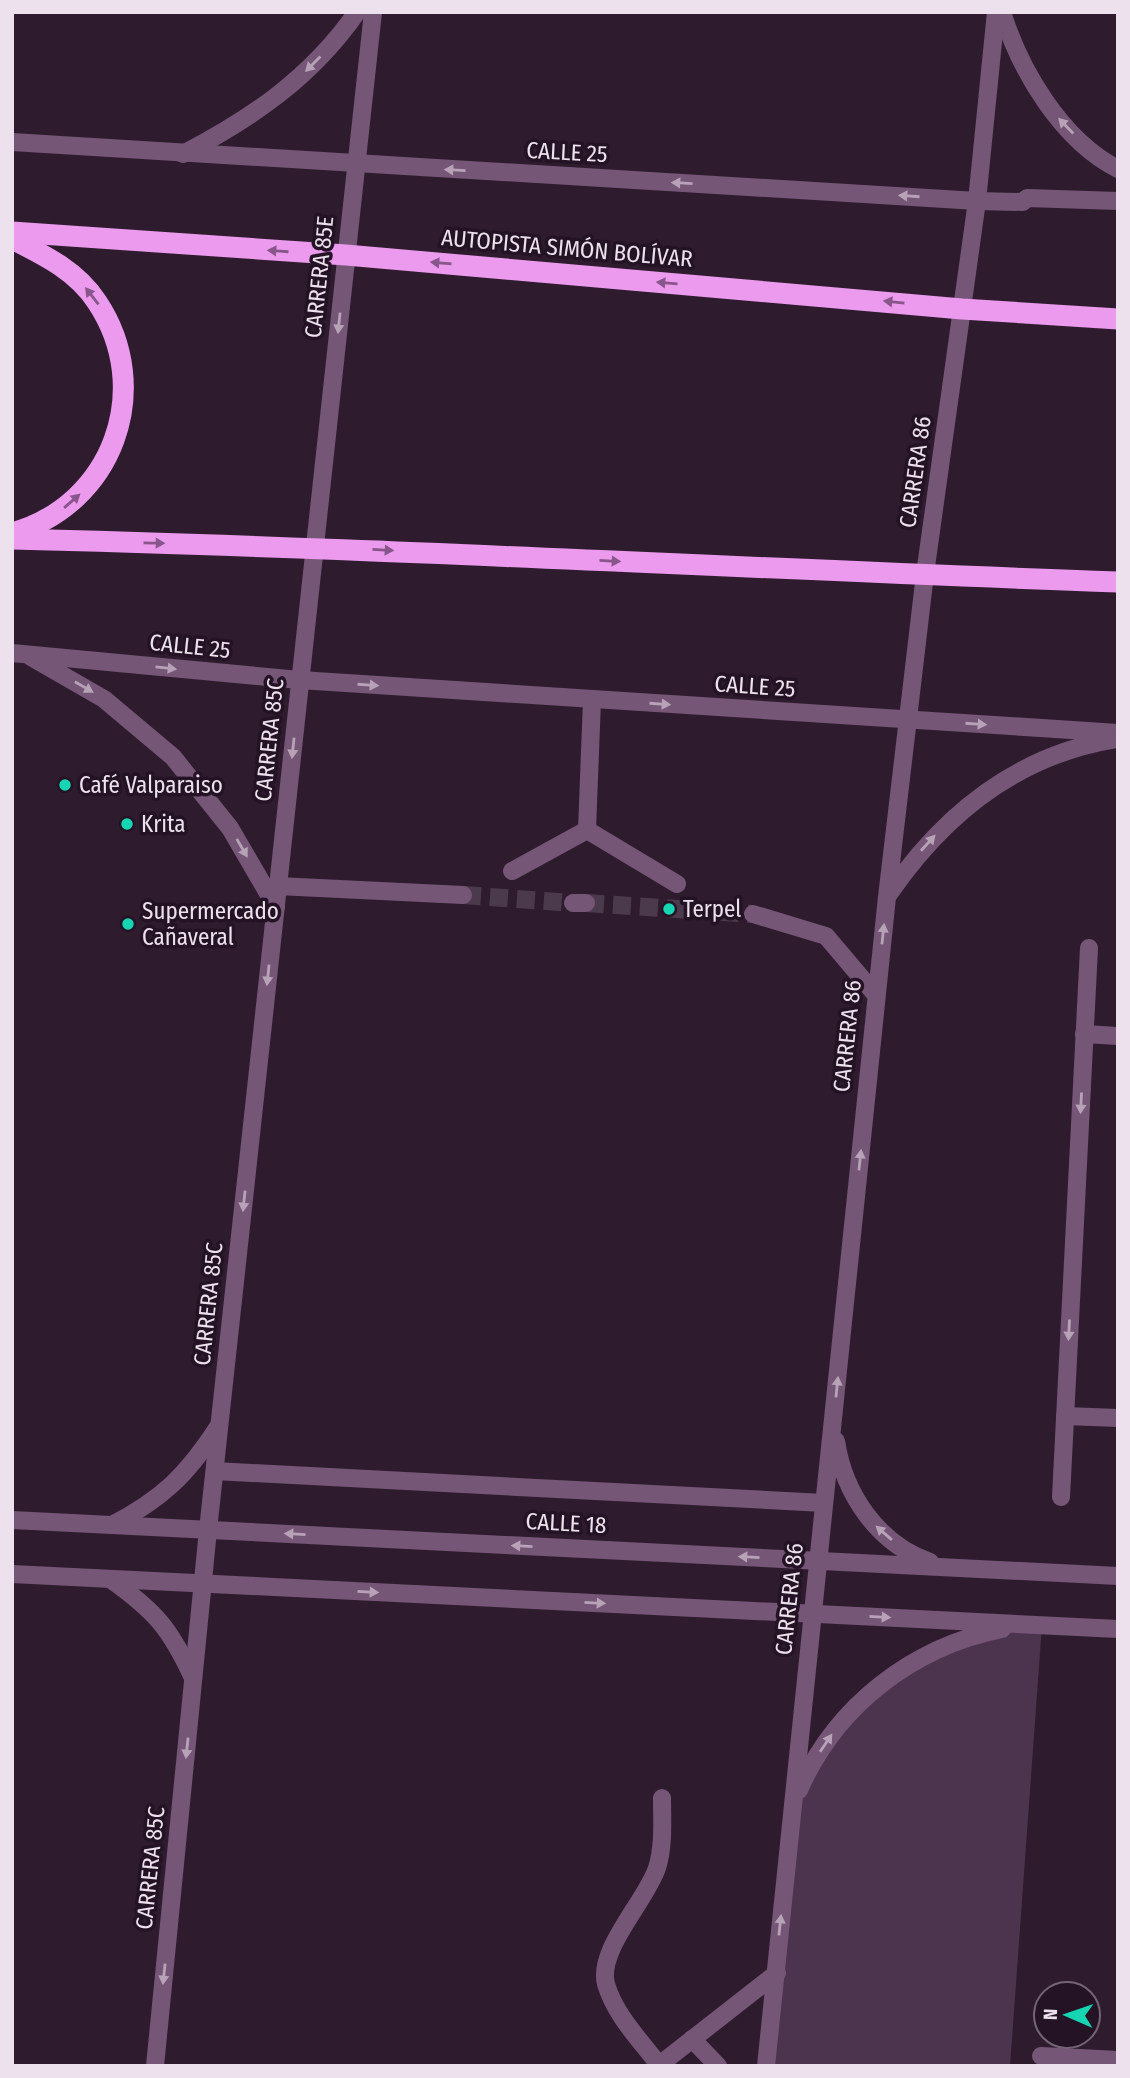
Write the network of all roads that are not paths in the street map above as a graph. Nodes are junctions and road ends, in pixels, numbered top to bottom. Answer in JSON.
{"nodes":[{"id":1,"x":357,"y":12,"type":"edge"},
{"id":2,"x":373,"y":12,"type":"edge"},
{"id":3,"x":996,"y":12,"type":"edge"},
{"id":4,"x":1002,"y":12,"type":"edge"},
{"id":5,"x":12,"y":142,"type":"edge"},
{"id":6,"x":183,"y":154,"type":"junction"},
{"id":7,"x":356,"y":165,"type":"junction"},
{"id":8,"x":1118,"y":169,"type":"edge"},
{"id":9,"x":977,"y":201,"type":"junction"},
{"id":10,"x":1118,"y":201,"type":"edge"},
{"id":11,"x":12,"y":232,"type":"edge"},
{"id":12,"x":12,"y":239,"type":"edge"},
{"id":13,"x":346,"y":256,"type":"junction"},
{"id":14,"x":962,"y":309,"type":"junction"},
{"id":15,"x":1118,"y":319,"type":"edge"},
{"id":16,"x":12,"y":533,"type":"edge"},
{"id":17,"x":12,"y":539,"type":"edge"},
{"id":18,"x":315,"y":547,"type":"junction"},
{"id":19,"x":925,"y":574,"type":"junction"},
{"id":20,"x":1118,"y":582,"type":"edge"},
{"id":21,"x":19,"y":653,"type":"edge"},
{"id":22,"x":300,"y":680,"type":"junction"},
{"id":23,"x":592,"y":700,"type":"junction"},
{"id":24,"x":908,"y":721,"type":"junction"},
{"id":25,"x":1118,"y":733,"type":"edge"},
{"id":26,"x":1118,"y":739,"type":"edge"},
{"id":27,"x":587,"y":830,"type":"junction"},
{"id":28,"x":512,"y":871,"type":"dead end"},
{"id":29,"x":677,"y":884,"type":"dead end"},
{"id":30,"x":278,"y":886,"type":"junction"},
{"id":31,"x":463,"y":895,"type":"tunnel mouth"},
{"id":32,"x":887,"y":897,"type":"junction"},
{"id":33,"x":276,"y":907,"type":"junction"},
{"id":34,"x":753,"y":914,"type":"tunnel mouth"},
{"id":35,"x":1089,"y":948,"type":"dead end"},
{"id":36,"x":876,"y":995,"type":"junction"},
{"id":37,"x":1084,"y":1034,"type":"junction"},
{"id":38,"x":1118,"y":1035,"type":"edge"},
{"id":39,"x":834,"y":1416,"type":"junction"},
{"id":40,"x":1065,"y":1416,"type":"junction"},
{"id":41,"x":1118,"y":1418,"type":"edge"},
{"id":42,"x":220,"y":1425,"type":"junction"},
{"id":43,"x":215,"y":1471,"type":"junction"},
{"id":44,"x":1061,"y":1497,"type":"dead end"},
{"id":45,"x":824,"y":1503,"type":"junction"},
{"id":46,"x":12,"y":1520,"type":"edge"},
{"id":47,"x":112,"y":1525,"type":"junction"},
{"id":48,"x":208,"y":1530,"type":"junction"},
{"id":49,"x":818,"y":1561,"type":"junction"},
{"id":50,"x":943,"y":1567,"type":"junction"},
{"id":51,"x":12,"y":1574,"type":"edge"},
{"id":52,"x":1118,"y":1576,"type":"edge"},
{"id":53,"x":110,"y":1579,"type":"junction"},
{"id":54,"x":202,"y":1584,"type":"junction"},
{"id":55,"x":812,"y":1614,"type":"junction"},
{"id":56,"x":1042,"y":1625,"type":"junction"},
{"id":57,"x":1118,"y":1629,"type":"edge"},
{"id":58,"x":194,"y":1680,"type":"junction"},
{"id":59,"x":662,"y":1798,"type":"dead end"},
{"id":60,"x":794,"y":1803,"type":"junction"},
{"id":61,"x":777,"y":1973,"type":"junction"},
{"id":62,"x":692,"y":2039,"type":"junction"},
{"id":63,"x":1041,"y":2056,"type":"dead end"},
{"id":64,"x":1118,"y":2060,"type":"edge"},
{"id":65,"x":658,"y":2065,"type":"edge"},
{"id":66,"x":155,"y":2066,"type":"edge"},
{"id":67,"x":718,"y":2066,"type":"edge"},
{"id":68,"x":766,"y":2066,"type":"edge"}],
"edges":[{"from":1,"to":6,"type":"street","one_way":true},
{"from":2,"to":7,"type":"street","name":"CARRERA 85E"},
{"from":3,"to":9,"type":"street","name":"CARRERA 86"},
{"from":8,"to":4,"type":"street","one_way":true},
{"from":5,"to":6,"type":"street","name":"CALLE 25"},
{"from":6,"to":7,"type":"street","name":"CALLE 25"},
{"from":9,"to":7,"type":"street","name":"CALLE 25","one_way":true},
{"from":7,"to":13,"type":"street","name":"CARRERA 85E"},
{"from":9,"to":10,"type":"street","name":"CALLE 25"},
{"from":9,"to":14,"type":"street","name":"CARRERA 86"},
{"from":13,"to":11,"type":"highway","name":"AUTOPISTA SIMÓN BOLÍVAR","one_way":true},
{"from":16,"to":12,"type":"highway","one_way":true},
{"from":14,"to":13,"type":"highway","name":"AUTOPISTA SIMÓN BOLÍVAR","one_way":true},
{"from":13,"to":18,"type":"street","name":"CARRERA 85E","one_way":true},
{"from":14,"to":15,"type":"highway","name":"AUTOPISTA SIMÓN BOLÍVAR"},
{"from":14,"to":19,"type":"street","name":"CARRERA 86"},
{"from":17,"to":18,"type":"highway","one_way":true},
{"from":18,"to":19,"type":"highway","one_way":true},
{"from":18,"to":22,"type":"street","name":"CARRERA 85C"},
{"from":19,"to":20,"type":"highway"},
{"from":19,"to":24,"type":"street","name":"CARRERA 86"},
{"from":21,"to":22,"type":"street","name":"CALLE 25","one_way":true},
{"from":21,"to":33,"type":"street","one_way":true},
{"from":22,"to":23,"type":"street","name":"CALLE 25","one_way":true},
{"from":22,"to":30,"type":"street","name":"CARRERA 85C","one_way":true},
{"from":23,"to":24,"type":"street","name":"CALLE 25","one_way":true},
{"from":23,"to":27,"type":"street"},
{"from":24,"to":25,"type":"street","name":"CALLE 25","one_way":true},
{"from":24,"to":32,"type":"street","name":"CARRERA 86"},
{"from":32,"to":26,"type":"street","one_way":true},
{"from":27,"to":28,"type":"street"},
{"from":27,"to":29,"type":"street"},
{"from":30,"to":31,"type":"street"},
{"from":30,"to":33,"type":"street","name":"CARRERA 85C"},
{"from":36,"to":32,"type":"street","name":"CARRERA 86","one_way":true},
{"from":33,"to":42,"type":"street","name":"CARRERA 85C","one_way":true},
{"from":34,"to":36,"type":"street"},
{"from":35,"to":37,"type":"street"},
{"from":39,"to":36,"type":"street","name":"CARRERA 86","one_way":true},
{"from":37,"to":38,"type":"street"},
{"from":37,"to":40,"type":"street","one_way":true},
{"from":39,"to":45,"type":"street","name":"CARRERA 86"},
{"from":50,"to":39,"type":"street","one_way":true},
{"from":40,"to":41,"type":"street"},
{"from":40,"to":44,"type":"street"},
{"from":42,"to":43,"type":"street","name":"CARRERA 85C"},
{"from":42,"to":47,"type":"street"},
{"from":43,"to":45,"type":"street","name":"CALLE 18"},
{"from":43,"to":48,"type":"street","name":"CARRERA 85C"},
{"from":45,"to":49,"type":"street","name":"CARRERA 86"},
{"from":46,"to":47,"type":"street","name":"CALLE 18"},
{"from":47,"to":48,"type":"street","name":"CALLE 18"},
{"from":49,"to":48,"type":"street","name":"CALLE 18","one_way":true},
{"from":48,"to":54,"type":"street","name":"CARRERA 85C"},
{"from":49,"to":50,"type":"street","name":"CALLE 18"},
{"from":49,"to":55,"type":"street","name":"CARRERA 86"},
{"from":50,"to":52,"type":"street","name":"CALLE 18"},
{"from":51,"to":53,"type":"street"},
{"from":53,"to":54,"type":"street"},
{"from":53,"to":58,"type":"street"},
{"from":54,"to":55,"type":"street","one_way":true},
{"from":54,"to":58,"type":"street","name":"CARRERA 85C"},
{"from":55,"to":56,"type":"street","one_way":true},
{"from":55,"to":60,"type":"street","name":"CARRERA 86"},
{"from":56,"to":57,"type":"street"},
{"from":60,"to":56,"type":"street","one_way":true},
{"from":58,"to":66,"type":"street","name":"CARRERA 85C","one_way":true},
{"from":59,"to":65,"type":"street"},
{"from":61,"to":60,"type":"street","name":"CARRERA 86","one_way":true},
{"from":61,"to":62,"type":"street"},
{"from":61,"to":68,"type":"street","name":"CARRERA 86"},
{"from":62,"to":65,"type":"street"},
{"from":62,"to":67,"type":"street"},
{"from":63,"to":64,"type":"street"}]}
